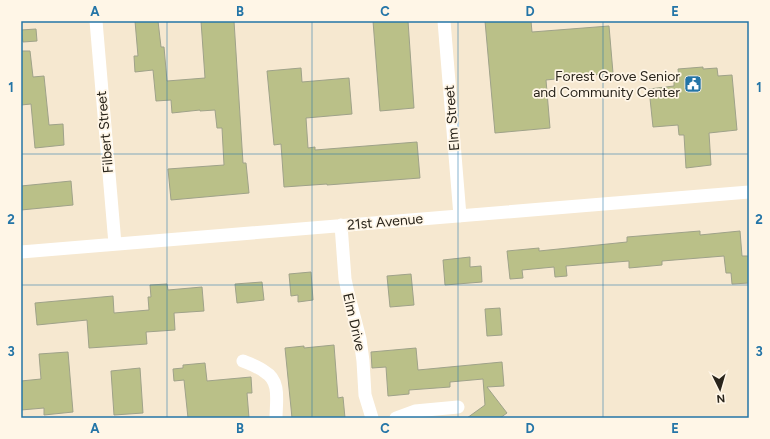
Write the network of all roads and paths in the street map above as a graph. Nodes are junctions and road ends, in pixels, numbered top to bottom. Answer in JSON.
{"nodes":[{"id":1,"x":96,"y":21,"type":"edge"},
{"id":2,"x":444,"y":21,"type":"edge"},
{"id":3,"x":749,"y":192,"type":"edge"},
{"id":4,"x":460,"y":216,"type":"junction"},
{"id":5,"x":341,"y":226,"type":"junction"},
{"id":6,"x":115,"y":244,"type":"junction"},
{"id":7,"x":21,"y":252,"type":"edge"},
{"id":8,"x":243,"y":361,"type":"dead end"},
{"id":9,"x":458,"y":407,"type":"dead end"},
{"id":10,"x":276,"y":418,"type":"edge"},
{"id":11,"x":372,"y":418,"type":"edge"},
{"id":12,"x":396,"y":418,"type":"edge"}],
"edges":[{"from":1,"to":6,"type":"street","name":"Filbert Street"},
{"from":2,"to":4,"type":"street","name":"Elm Street"},
{"from":3,"to":4,"type":"street","name":"21st Avenue"},
{"from":4,"to":5,"type":"street","name":"21st Avenue"},
{"from":5,"to":6,"type":"street","name":"21st Avenue"},
{"from":5,"to":11,"type":"street","name":"Elm Drive"},
{"from":6,"to":7,"type":"street","name":"21st Avenue"},
{"from":8,"to":10,"type":"street"},
{"from":9,"to":12,"type":"street"}]}
